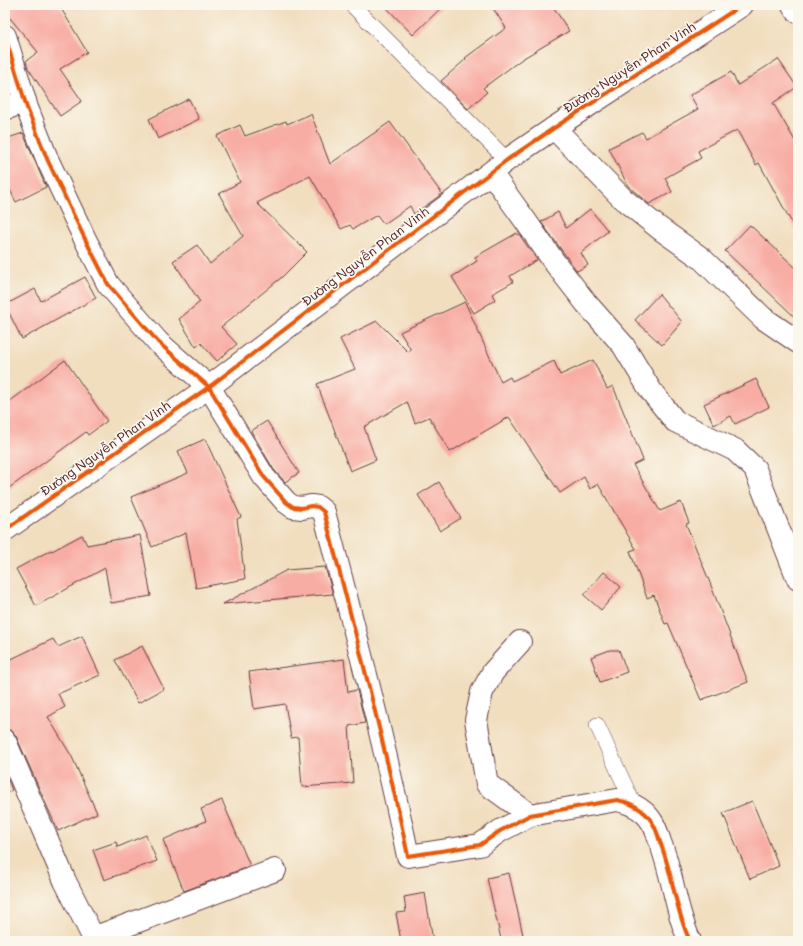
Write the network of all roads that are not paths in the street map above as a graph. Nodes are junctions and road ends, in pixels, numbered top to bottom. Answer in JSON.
{"nodes":[{"id":1,"x":352,"y":5,"type":"edge"},
{"id":2,"x":742,"y":5,"type":"edge"},
{"id":3,"x":793,"y":5,"type":"edge"},
{"id":4,"x":798,"y":12,"type":"edge"},
{"id":5,"x":5,"y":36,"type":"edge"},
{"id":6,"x":25,"y":100,"type":"junction"},
{"id":7,"x":5,"y":109,"type":"edge"},
{"id":8,"x":554,"y":128,"type":"junction"},
{"id":9,"x":499,"y":166,"type":"junction"},
{"id":10,"x":798,"y":342,"type":"edge"},
{"id":11,"x":209,"y":387,"type":"junction"},
{"id":12,"x":5,"y":530,"type":"edge"},
{"id":13,"x":798,"y":578,"type":"edge"},
{"id":14,"x":520,"y":642,"type":"dead end"},
{"id":15,"x":597,"y":725,"type":"dead end"},
{"id":16,"x":5,"y":741,"type":"edge"},
{"id":17,"x":634,"y":805,"type":"junction"},
{"id":18,"x":530,"y":815,"type":"junction"},
{"id":19,"x":275,"y":870,"type":"dead end"},
{"id":20,"x":94,"y":940,"type":"edge"},
{"id":21,"x":690,"y":941,"type":"edge"}],
"edges":[{"from":1,"to":9,"type":"lane"},
{"from":2,"to":8,"type":"street","name":"Đường Nguyễn Phan Vinh"},
{"from":3,"to":4,"type":"street"},
{"from":5,"to":6,"type":"street"},
{"from":6,"to":7,"type":"street"},
{"from":6,"to":11,"type":"street"},
{"from":8,"to":9,"type":"street","name":"Đường Nguyễn Phan Vinh"},
{"from":8,"to":10,"type":"street"},
{"from":9,"to":11,"type":"street","name":"Đường Nguyễn Phan Vinh"},
{"from":9,"to":13,"type":"street"},
{"from":11,"to":12,"type":"street","name":"Đường Nguyễn Phan Vinh"},
{"from":11,"to":18,"type":"street"},
{"from":14,"to":18,"type":"street"},
{"from":15,"to":17,"type":"lane"},
{"from":16,"to":20,"type":"street"},
{"from":17,"to":18,"type":"street"},
{"from":17,"to":21,"type":"street"},
{"from":19,"to":20,"type":"street"}]}
